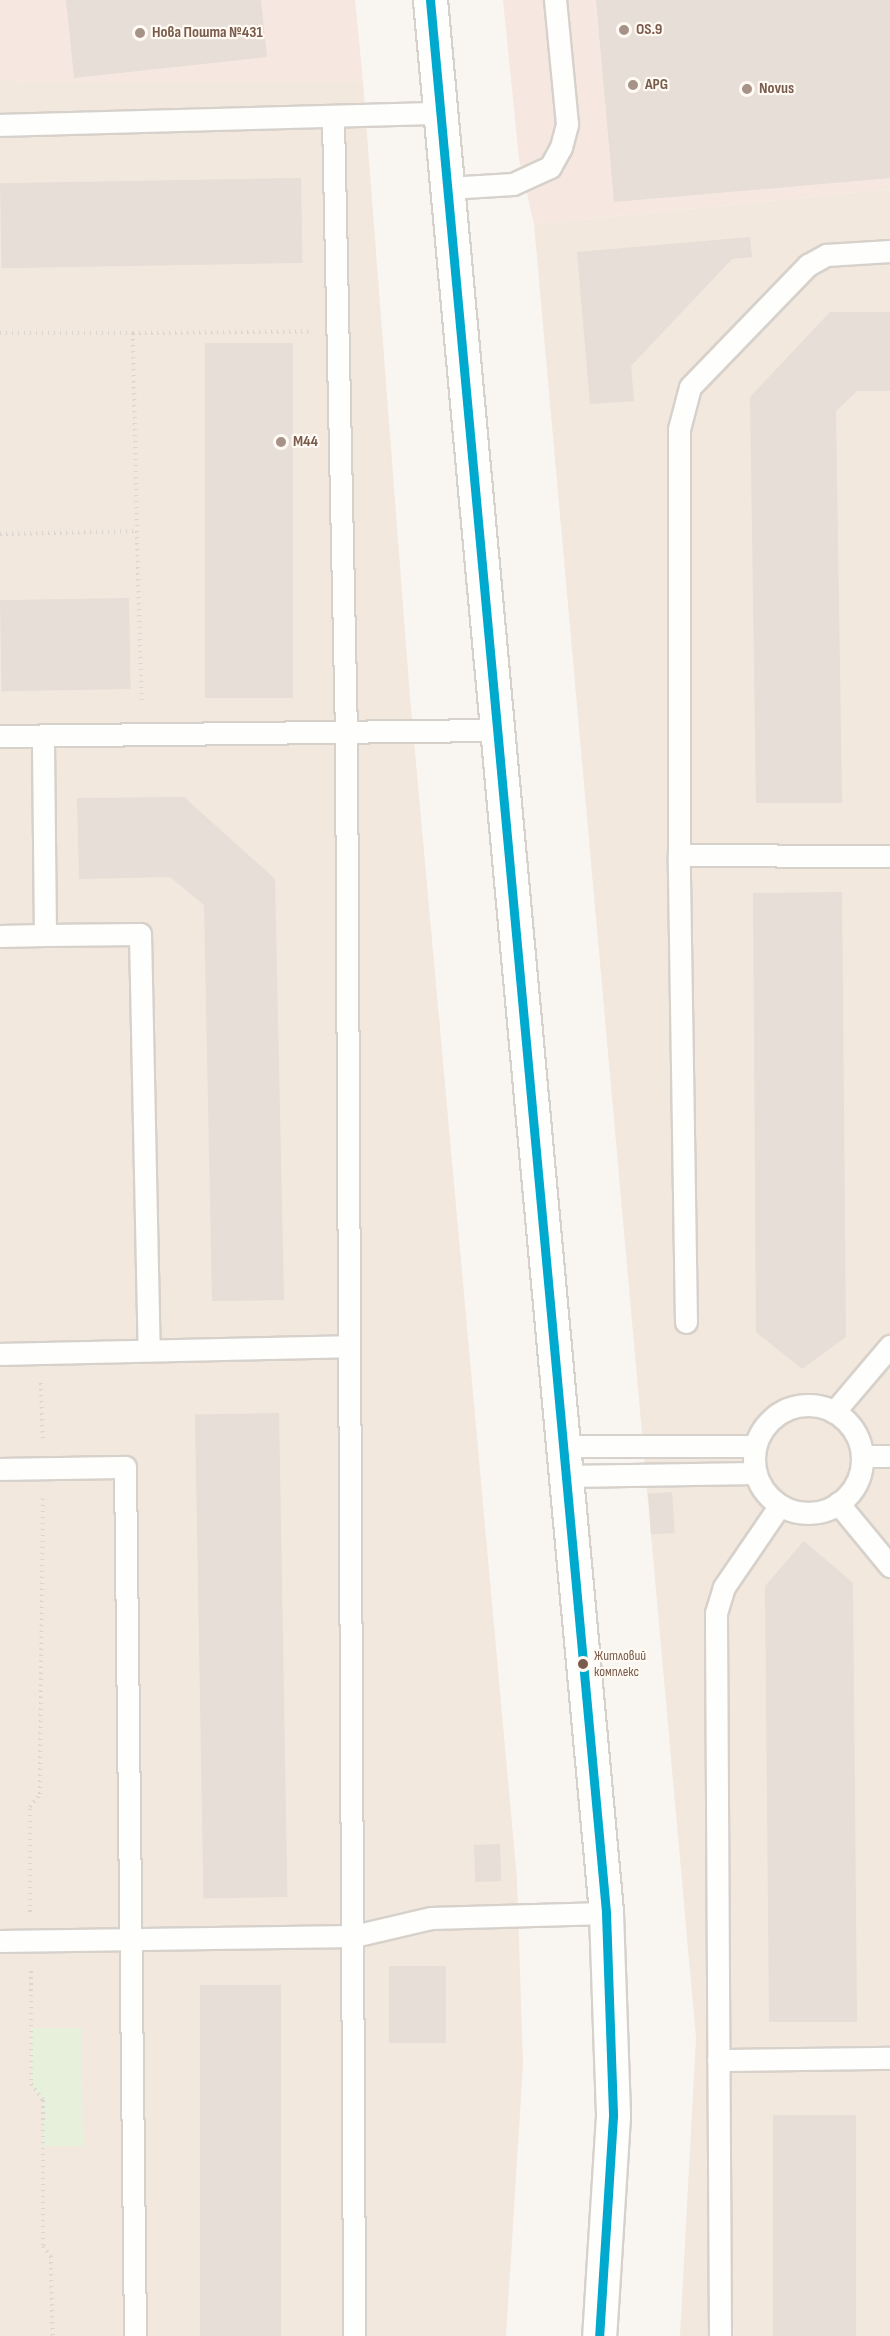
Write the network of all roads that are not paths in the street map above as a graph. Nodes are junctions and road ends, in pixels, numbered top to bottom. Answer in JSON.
{"nodes":[{"id":1,"x":430,"y":0,"type":"edge"},
{"id":2,"x":555,"y":0,"type":"edge"},
{"id":3,"x":440,"y":113,"type":"junction"},
{"id":4,"x":333,"y":120,"type":"junction"},
{"id":5,"x":0,"y":125,"type":"edge"},
{"id":6,"x":447,"y":188,"type":"junction"},
{"id":7,"x":890,"y":251,"type":"edge"},
{"id":8,"x":497,"y":730,"type":"junction"},
{"id":9,"x":346,"y":733,"type":"junction"},
{"id":10,"x":0,"y":736,"type":"edge"},
{"id":11,"x":43,"y":736,"type":"junction"},
{"id":12,"x":679,"y":855,"type":"junction"},
{"id":13,"x":890,"y":856,"type":"edge"},
{"id":14,"x":45,"y":935,"type":"junction"},
{"id":15,"x":0,"y":936,"type":"edge"},
{"id":16,"x":686,"y":1322,"type":"dead end"},
{"id":17,"x":347,"y":1346,"type":"junction"},
{"id":18,"x":890,"y":1346,"type":"edge"},
{"id":19,"x":149,"y":1350,"type":"junction"},
{"id":20,"x":0,"y":1354,"type":"edge"},
{"id":21,"x":834,"y":1412,"type":"junction"},
{"id":22,"x":755,"y":1446,"type":"junction"},
{"id":23,"x":862,"y":1456,"type":"junction"},
{"id":24,"x":890,"y":1456,"type":"edge"},
{"id":25,"x":565,"y":1461,"type":"junction"},
{"id":26,"x":0,"y":1469,"type":"edge"},
{"id":27,"x":756,"y":1473,"type":"junction"},
{"id":28,"x":838,"y":1503,"type":"junction"},
{"id":29,"x":780,"y":1505,"type":"junction"},
{"id":30,"x":890,"y":1566,"type":"edge"},
{"id":31,"x":606,"y":1913,"type":"junction"},
{"id":32,"x":354,"y":1936,"type":"junction"},
{"id":33,"x":133,"y":1940,"type":"junction"},
{"id":34,"x":0,"y":1941,"type":"edge"},
{"id":35,"x":890,"y":2058,"type":"edge"},
{"id":36,"x":718,"y":2060,"type":"junction"},
{"id":37,"x":135,"y":2336,"type":"edge"},
{"id":38,"x":354,"y":2336,"type":"edge"},
{"id":39,"x":599,"y":2336,"type":"edge"},
{"id":40,"x":720,"y":2336,"type":"edge"}],
"edges":[{"from":1,"to":3,"type":"street"},
{"from":2,"to":6,"type":"lane"},
{"from":3,"to":4,"type":"lane"},
{"from":3,"to":6,"type":"street"},
{"from":4,"to":5,"type":"lane"},
{"from":4,"to":9,"type":"lane"},
{"from":6,"to":8,"type":"street"},
{"from":7,"to":12,"type":"lane"},
{"from":8,"to":9,"type":"lane"},
{"from":8,"to":25,"type":"street"},
{"from":9,"to":11,"type":"lane"},
{"from":9,"to":17,"type":"lane"},
{"from":10,"to":11,"type":"lane"},
{"from":11,"to":14,"type":"lane"},
{"from":12,"to":13,"type":"lane"},
{"from":12,"to":16,"type":"lane"},
{"from":14,"to":15,"type":"lane"},
{"from":14,"to":19,"type":"lane"},
{"from":17,"to":19,"type":"lane"},
{"from":17,"to":32,"type":"lane"},
{"from":18,"to":21,"type":"lane"},
{"from":19,"to":20,"type":"lane"},
{"from":21,"to":22,"type":"lane"},
{"from":21,"to":23,"type":"lane"},
{"from":22,"to":25,"type":"lane"},
{"from":22,"to":27,"type":"lane"},
{"from":23,"to":24,"type":"lane"},
{"from":23,"to":28,"type":"lane"},
{"from":25,"to":27,"type":"lane"},
{"from":25,"to":31,"type":"street"},
{"from":26,"to":33,"type":"lane"},
{"from":27,"to":29,"type":"lane"},
{"from":28,"to":29,"type":"lane"},
{"from":28,"to":30,"type":"lane"},
{"from":29,"to":36,"type":"lane"},
{"from":31,"to":32,"type":"lane"},
{"from":31,"to":39,"type":"street"},
{"from":32,"to":33,"type":"lane"},
{"from":32,"to":38,"type":"lane"},
{"from":33,"to":34,"type":"lane"},
{"from":33,"to":37,"type":"lane"},
{"from":35,"to":36,"type":"lane"},
{"from":36,"to":40,"type":"lane"}]}
